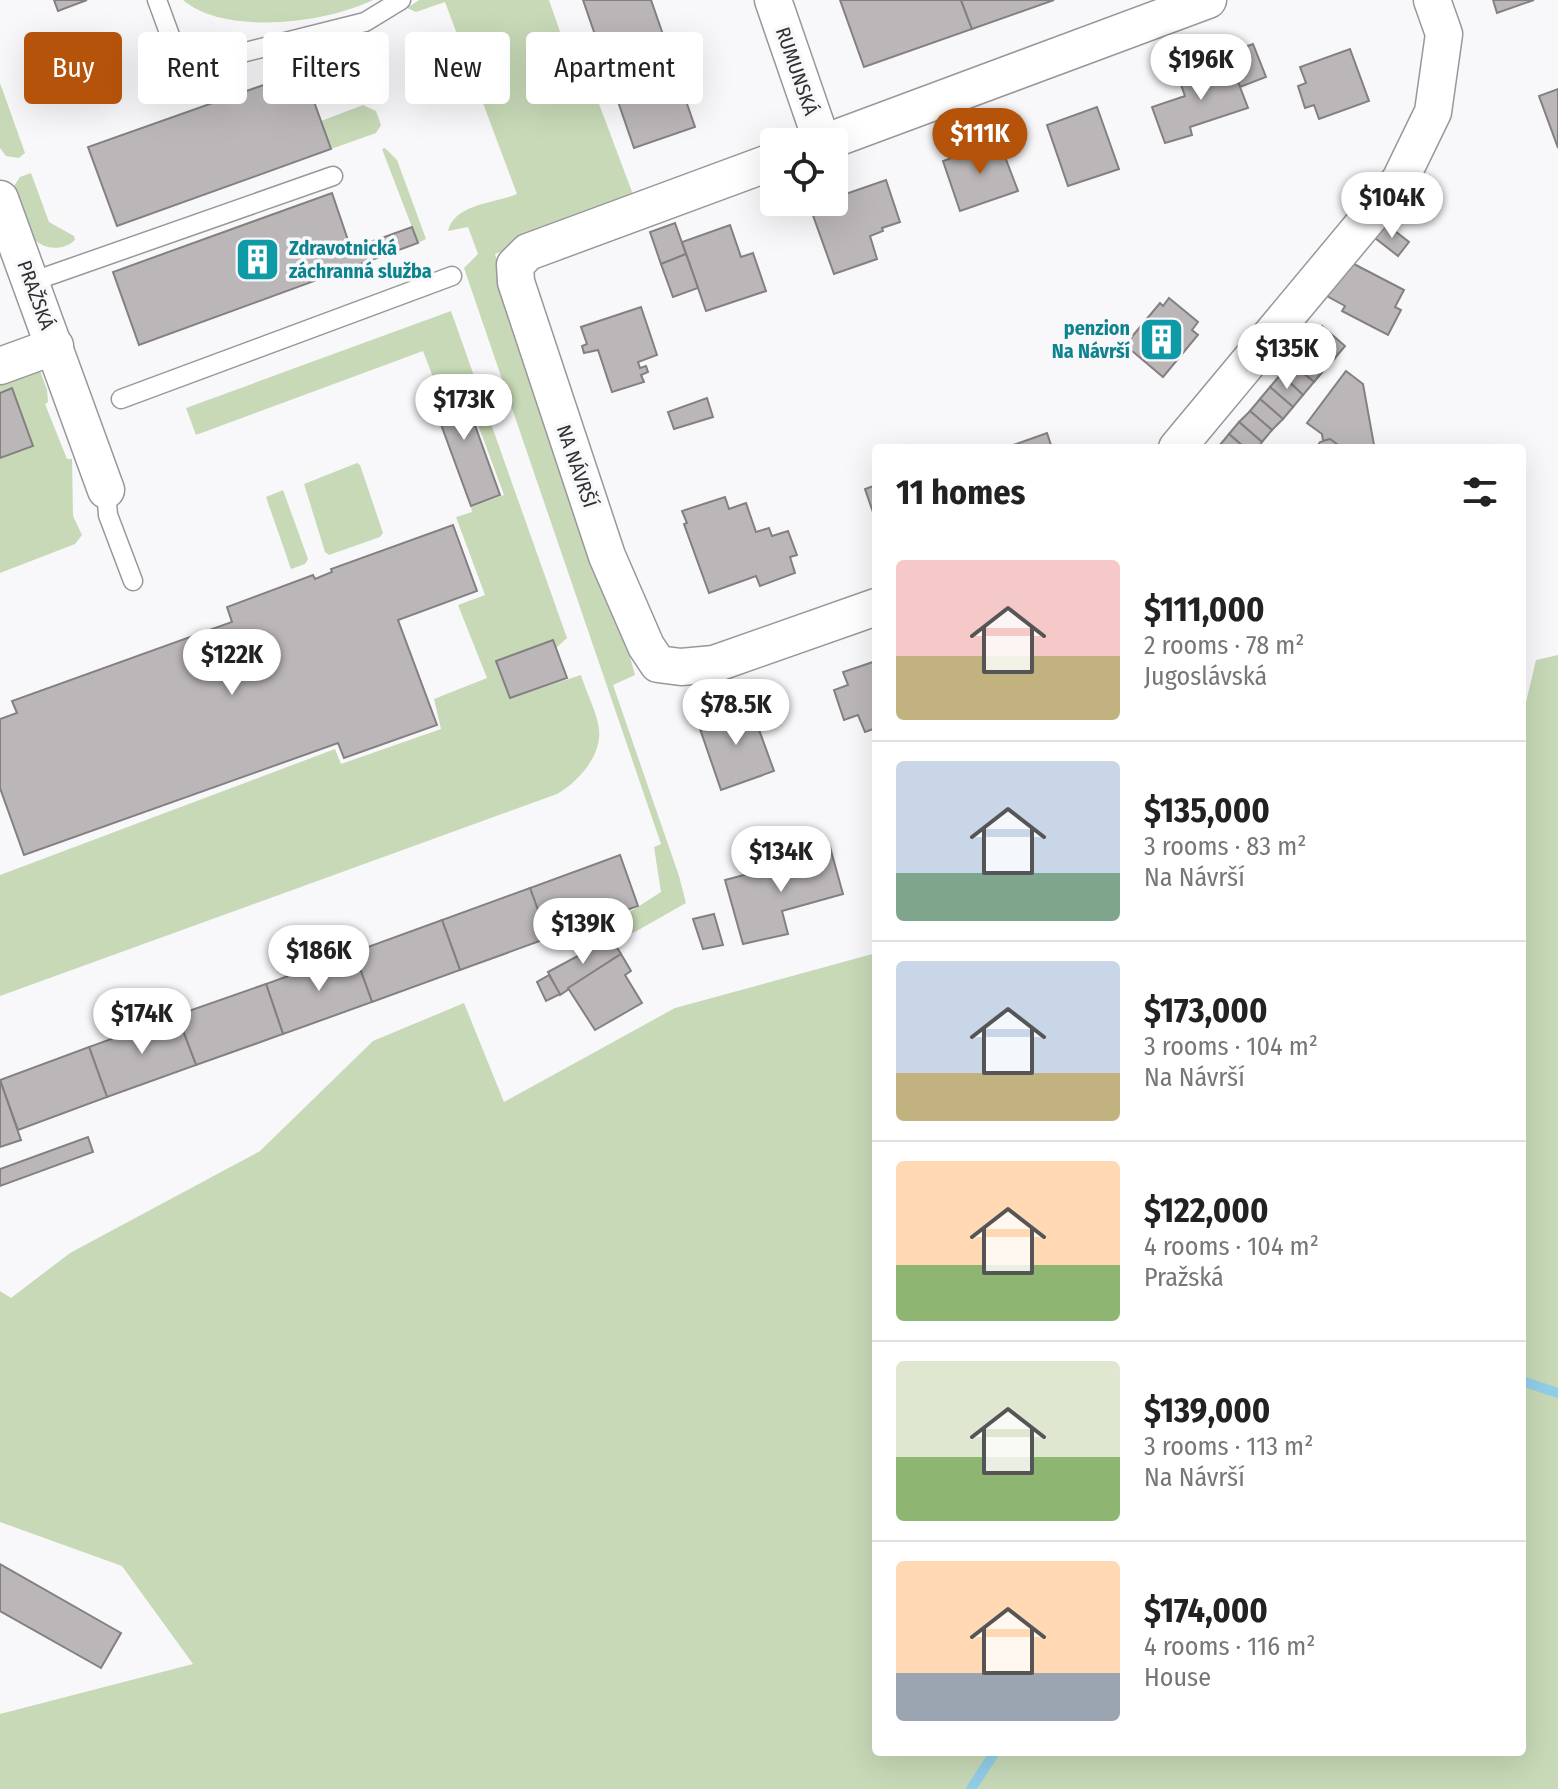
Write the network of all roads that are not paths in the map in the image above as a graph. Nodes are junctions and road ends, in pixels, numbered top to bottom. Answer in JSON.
{"nodes":[{"id":1,"x":157,"y":0,"type":"edge"},
{"id":2,"x":401,"y":0,"type":"edge"},
{"id":3,"x":773,"y":0,"type":"edge"},
{"id":4,"x":1208,"y":0,"type":"edge"},
{"id":5,"x":1432,"y":0,"type":"edge"},
{"id":6,"x":819,"y":128,"type":"edge"},
{"id":7,"x":848,"y":133,"type":"edge"},
{"id":8,"x":760,"y":166,"type":"edge"},
{"id":9,"x":333,"y":176,"type":"dead end"},
{"id":10,"x":0,"y":199,"type":"edge"},
{"id":11,"x":452,"y":276,"type":"dead end"},
{"id":12,"x":31,"y":282,"type":"junction"},
{"id":13,"x":55,"y":346,"type":"junction"},
{"id":14,"x":0,"y":366,"type":"edge"},
{"id":15,"x":121,"y":399,"type":"dead end"},
{"id":16,"x":1180,"y":444,"type":"edge"},
{"id":17,"x":106,"y":490,"type":"joint"},
{"id":18,"x":133,"y":581,"type":"dead end"},
{"id":19,"x":872,"y":608,"type":"edge"}],
"edges":[{"from":1,"to":2,"type":"lane"},
{"from":3,"to":6,"type":"street","name":"RUMUNSKÁ"},
{"from":4,"to":7,"type":"street"},
{"from":5,"to":16,"type":"street"},
{"from":8,"to":19,"type":"street","name":"NA NÁVRŠÍ"},
{"from":9,"to":12,"type":"lane"},
{"from":10,"to":12,"type":"street","name":"PRAŽSKÁ"},
{"from":11,"to":15,"type":"lane"},
{"from":12,"to":13,"type":"street","name":"PRAŽSKÁ"},
{"from":13,"to":14,"type":"street","name":"PRAŽSKÁ"},
{"from":13,"to":17,"type":"street","name":"PRAŽSKÁ"},
{"from":17,"to":18,"type":"lane"}]}
